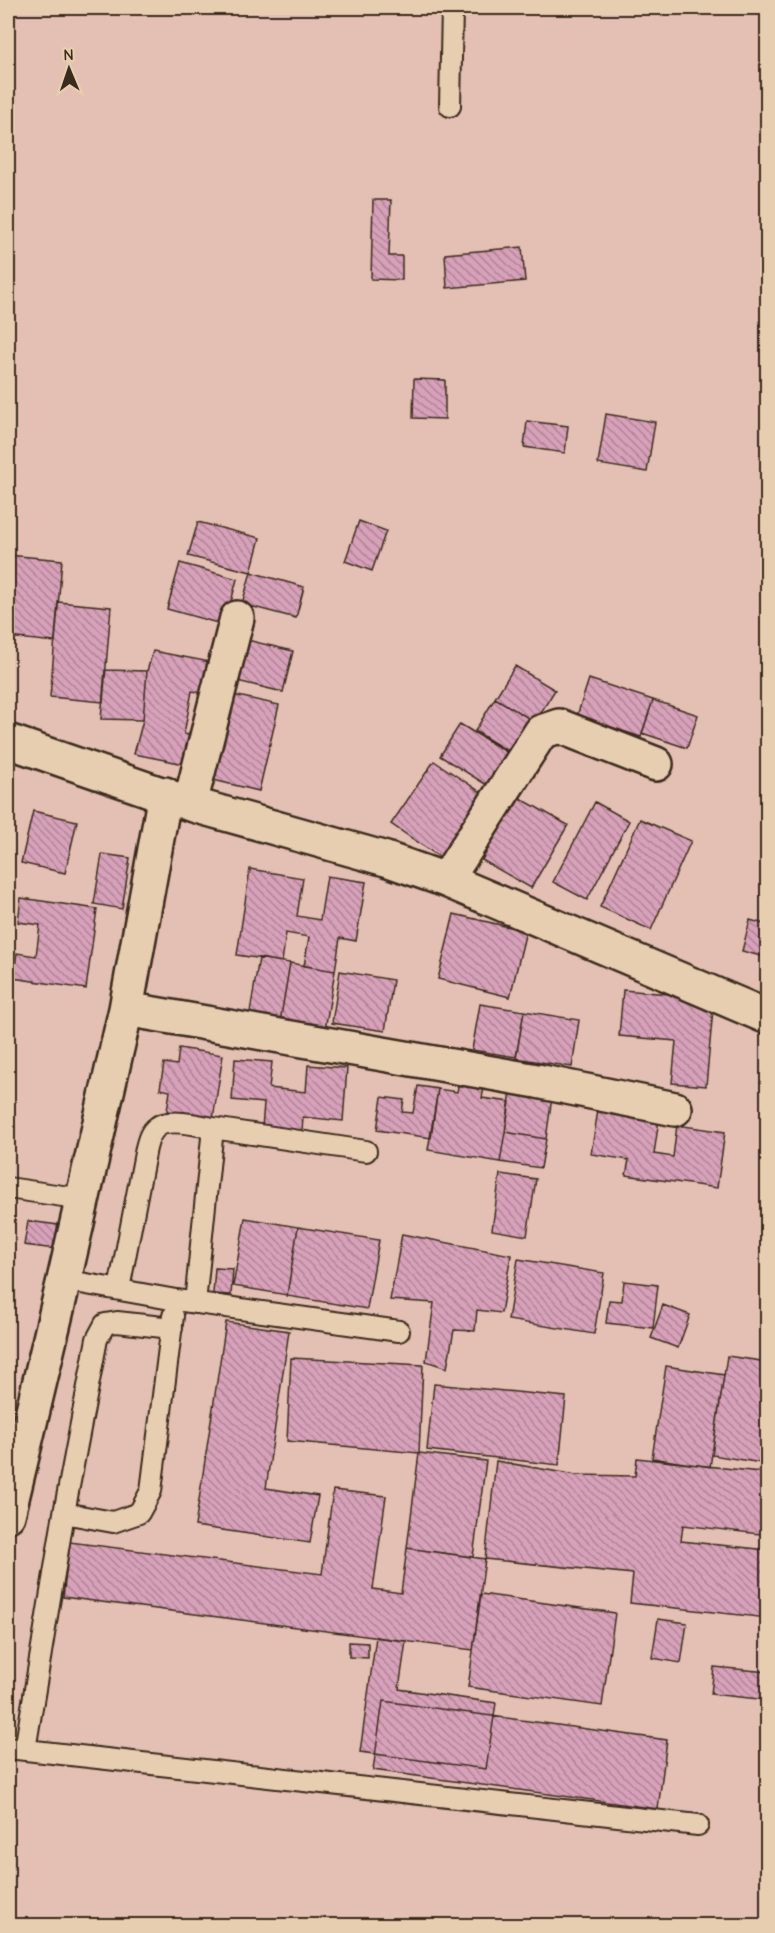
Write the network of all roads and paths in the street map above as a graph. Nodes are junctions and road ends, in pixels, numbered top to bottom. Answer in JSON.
{"nodes":[{"id":1,"x":452,"y":8,"type":"edge"},
{"id":2,"x":450,"y":106,"type":"dead end"},
{"id":3,"x":237,"y":618,"type":"dead end"},
{"id":4,"x":8,"y":741,"type":"edge"},
{"id":5,"x":656,"y":764,"type":"dead end"},
{"id":6,"x":177,"y":799,"type":"junction"},
{"id":7,"x":446,"y":880,"type":"junction"},
{"id":8,"x":126,"y":1009,"type":"junction"},
{"id":9,"x":768,"y":1017,"type":"edge"},
{"id":10,"x":675,"y":1109,"type":"dead end"},
{"id":11,"x":213,"y":1128,"type":"junction"},
{"id":12,"x":366,"y":1151,"type":"dead end"},
{"id":13,"x":8,"y":1188,"type":"edge"},
{"id":14,"x":83,"y":1199,"type":"junction"},
{"id":15,"x":64,"y":1280,"type":"junction"},
{"id":16,"x":119,"y":1289,"type":"junction"},
{"id":17,"x":176,"y":1300,"type":"junction"},
{"id":18,"x":195,"y":1303,"type":"junction"},
{"id":19,"x":172,"y":1328,"type":"junction"},
{"id":20,"x":399,"y":1331,"type":"dead end"},
{"id":21,"x":64,"y":1513,"type":"junction"},
{"id":22,"x":8,"y":1515,"type":"edge"},
{"id":23,"x":16,"y":1749,"type":"edge"},
{"id":24,"x":698,"y":1825,"type":"dead end"}],
"edges":[{"from":1,"to":2,"type":"lane"},
{"from":3,"to":6,"type":"street"},
{"from":4,"to":6,"type":"street"},
{"from":5,"to":7,"type":"street"},
{"from":6,"to":7,"type":"street"},
{"from":6,"to":8,"type":"street"},
{"from":7,"to":9,"type":"street"},
{"from":8,"to":10,"type":"street"},
{"from":8,"to":14,"type":"street"},
{"from":11,"to":12,"type":"lane"},
{"from":11,"to":16,"type":"lane"},
{"from":11,"to":18,"type":"lane"},
{"from":13,"to":14,"type":"lane"},
{"from":14,"to":15,"type":"street"},
{"from":15,"to":16,"type":"lane"},
{"from":15,"to":22,"type":"street"},
{"from":16,"to":17,"type":"lane"},
{"from":17,"to":18,"type":"lane"},
{"from":17,"to":19,"type":"lane"},
{"from":18,"to":20,"type":"lane"},
{"from":19,"to":21,"type":"lane"},
{"from":19,"to":21,"type":"lane"},
{"from":21,"to":23,"type":"lane"},
{"from":23,"to":24,"type":"lane"}]}
